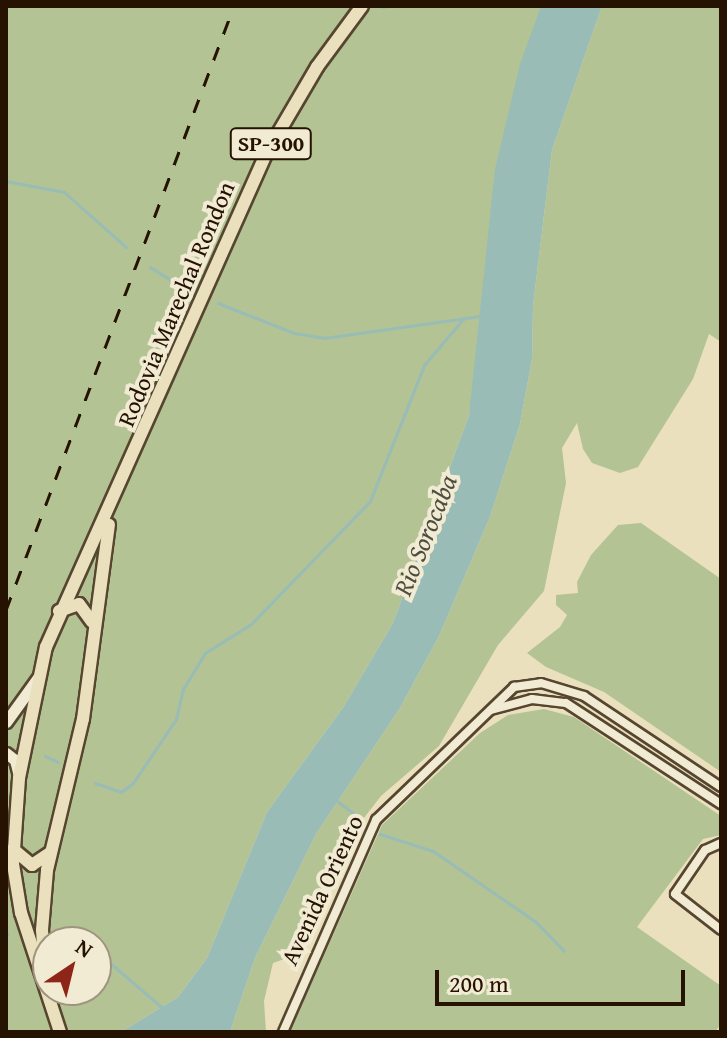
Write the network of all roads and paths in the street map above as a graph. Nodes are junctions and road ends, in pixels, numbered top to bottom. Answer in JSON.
{"nodes":[{"id":1,"x":362,"y":6,"type":"edge"},
{"id":2,"x":114,"y":502,"type":"junction"},
{"id":3,"x":59,"y":611,"type":"junction"},
{"id":4,"x":94,"y":626,"type":"junction"},
{"id":5,"x":41,"y":672,"type":"junction"},
{"id":6,"x":486,"y":712,"type":"junction"},
{"id":7,"x":6,"y":722,"type":"edge"},
{"id":8,"x":6,"y":753,"type":"edge"},
{"id":9,"x":19,"y":778,"type":"junction"},
{"id":10,"x":721,"y":787,"type":"edge"},
{"id":11,"x":721,"y":804,"type":"edge"},
{"id":12,"x":721,"y":843,"type":"edge"},
{"id":13,"x":13,"y":849,"type":"junction"},
{"id":14,"x":50,"y":853,"type":"junction"},
{"id":15,"x":42,"y":926,"type":"edge"},
{"id":16,"x":721,"y":930,"type":"edge"},
{"id":17,"x":32,"y":946,"type":"edge"},
{"id":18,"x":52,"y":1006,"type":"edge"},
{"id":19,"x":60,"y":1032,"type":"edge"},
{"id":20,"x":283,"y":1032,"type":"edge"}],
"edges":[{"from":1,"to":2,"type":"main road","name":"Rodovia Marechal Rondon","number":"SP-300"},
{"from":2,"to":3,"type":"main road","name":"Rodovia Marechal Rondon","number":"SP-300"},
{"from":2,"to":4,"type":"main road","name":"Rodovia Marechal Rondon","number":"SP-300"},
{"from":3,"to":4,"type":"main road"},
{"from":3,"to":5,"type":"main road","name":"Rodovia Marechal Rondon","number":"SP-300"},
{"from":4,"to":14,"type":"main road","name":"Rodovia Marechal Rondon","number":"SP-300"},
{"from":5,"to":7,"type":"main road"},
{"from":5,"to":9,"type":"main road","name":"Rodovia Marechal Rondon","number":"SP-300"},
{"from":6,"to":10,"type":"street","name":"Avenida Oriento"},
{"from":6,"to":11,"type":"street","name":"Avenida Oriento"},
{"from":6,"to":20,"type":"street","name":"Avenida Oriento"},
{"from":8,"to":9,"type":"main road"},
{"from":9,"to":13,"type":"main road","name":"Rodovia Marechal Rondon","number":"SP-300"},
{"from":12,"to":16,"type":"street"},
{"from":13,"to":14,"type":"main road"},
{"from":13,"to":17,"type":"main road","name":"Rodovia Marechal Rondon","number":"SP-300"},
{"from":14,"to":15,"type":"main road","name":"Rodovia Marechal Rondon","number":"SP-300"},
{"from":18,"to":19,"type":"main road","name":"Rodovia Marechal Rondon","number":"SP-300"}]}
